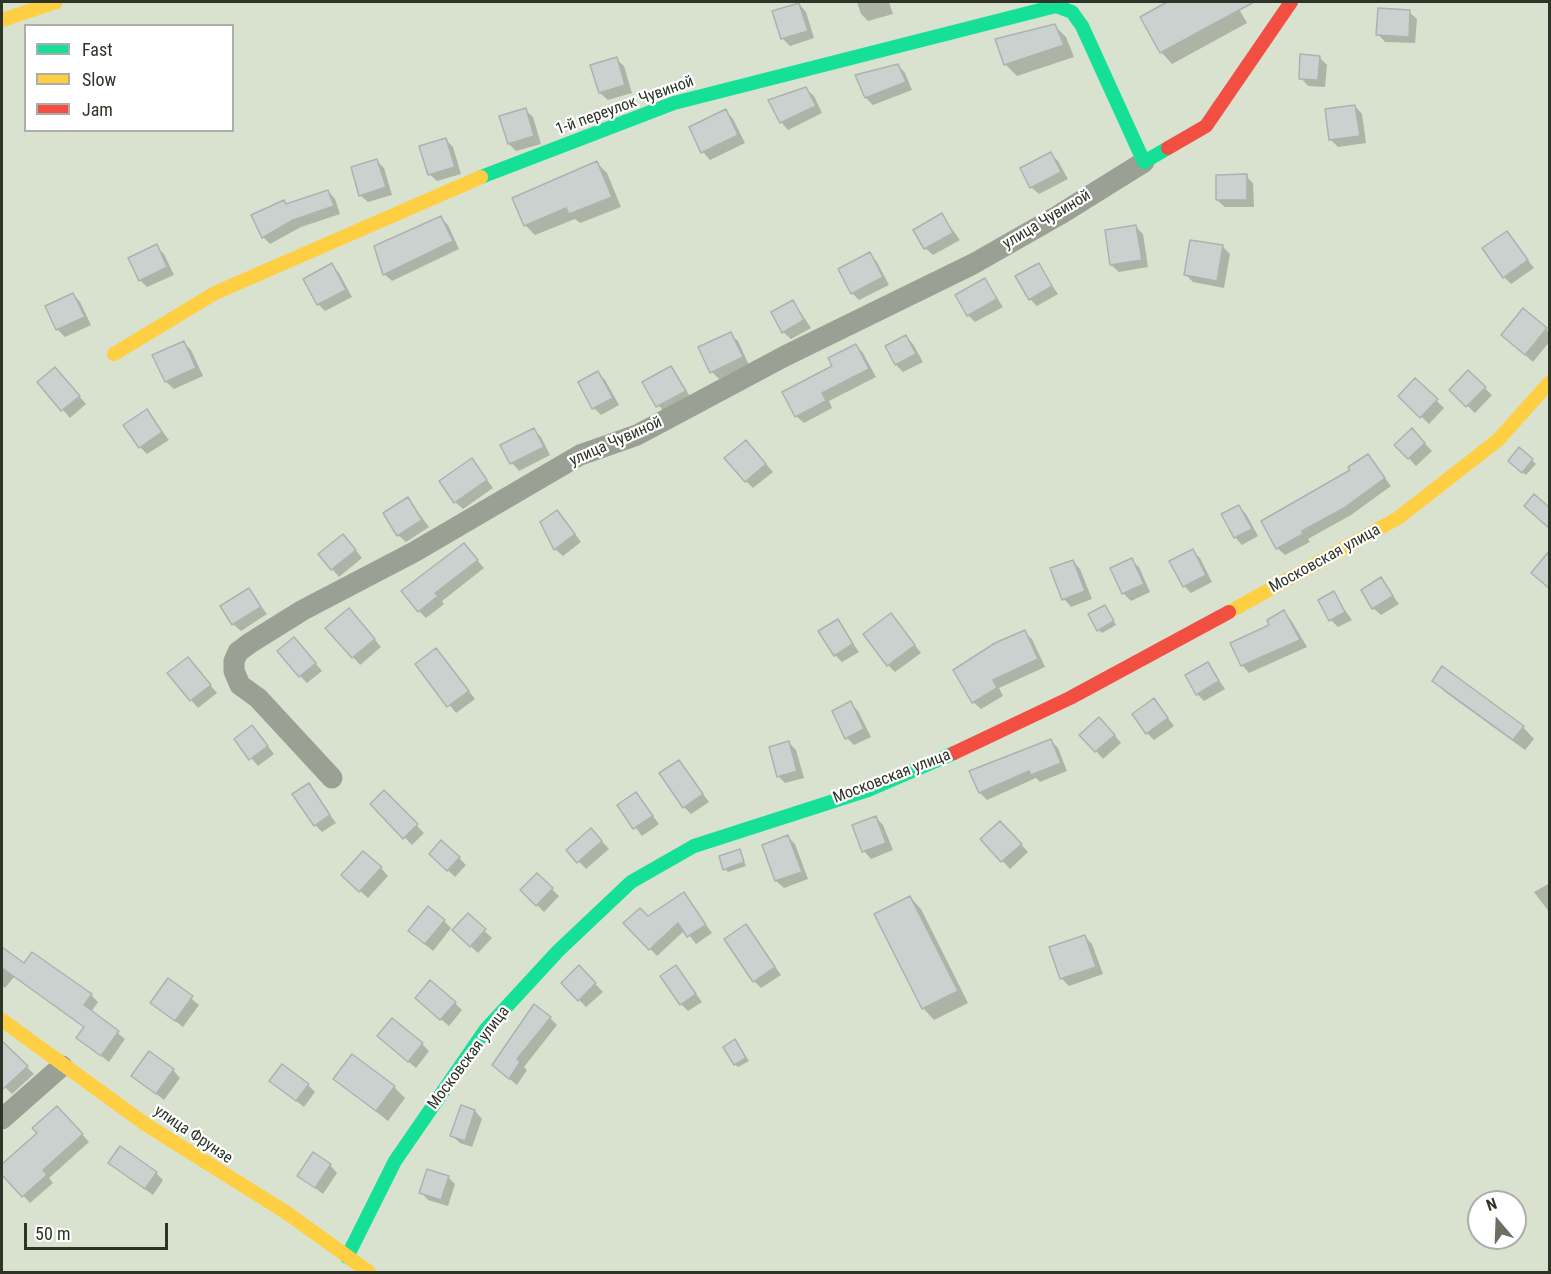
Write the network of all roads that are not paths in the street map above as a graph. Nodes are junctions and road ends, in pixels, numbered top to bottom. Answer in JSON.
{"nodes":[{"id":1,"x":56,"y":2,"type":"edge"},
{"id":2,"x":1291,"y":2,"type":"edge"},
{"id":3,"x":2,"y":20,"type":"edge"},
{"id":4,"x":1139,"y":153,"type":"junction"},
{"id":5,"x":114,"y":354,"type":"dead end"},
{"id":6,"x":1550,"y":382,"type":"edge"},
{"id":7,"x":332,"y":778,"type":"dead end"},
{"id":8,"x":2,"y":1020,"type":"edge"},
{"id":9,"x":62,"y":1066,"type":"junction"},
{"id":10,"x":2,"y":1119,"type":"edge"},
{"id":11,"x":343,"y":1265,"type":"edge"},
{"id":12,"x":369,"y":1272,"type":"edge"}],
"edges":[{"from":1,"to":3,"type":"street"},
{"from":2,"to":4,"type":"street","name":"улица Чувиной"},
{"from":4,"to":5,"type":"street","name":"1-й переулок Чувиной"},
{"from":4,"to":7,"type":"street","name":"улица Чувиной"},
{"from":6,"to":11,"type":"street","name":"Московская улица"},
{"from":8,"to":9,"type":"street","name":"улица Фрунзе"},
{"from":9,"to":10,"type":"street"},
{"from":9,"to":11,"type":"street","name":"улица Фрунзе"},
{"from":11,"to":12,"type":"street","name":"улица Фрунзе"}]}
